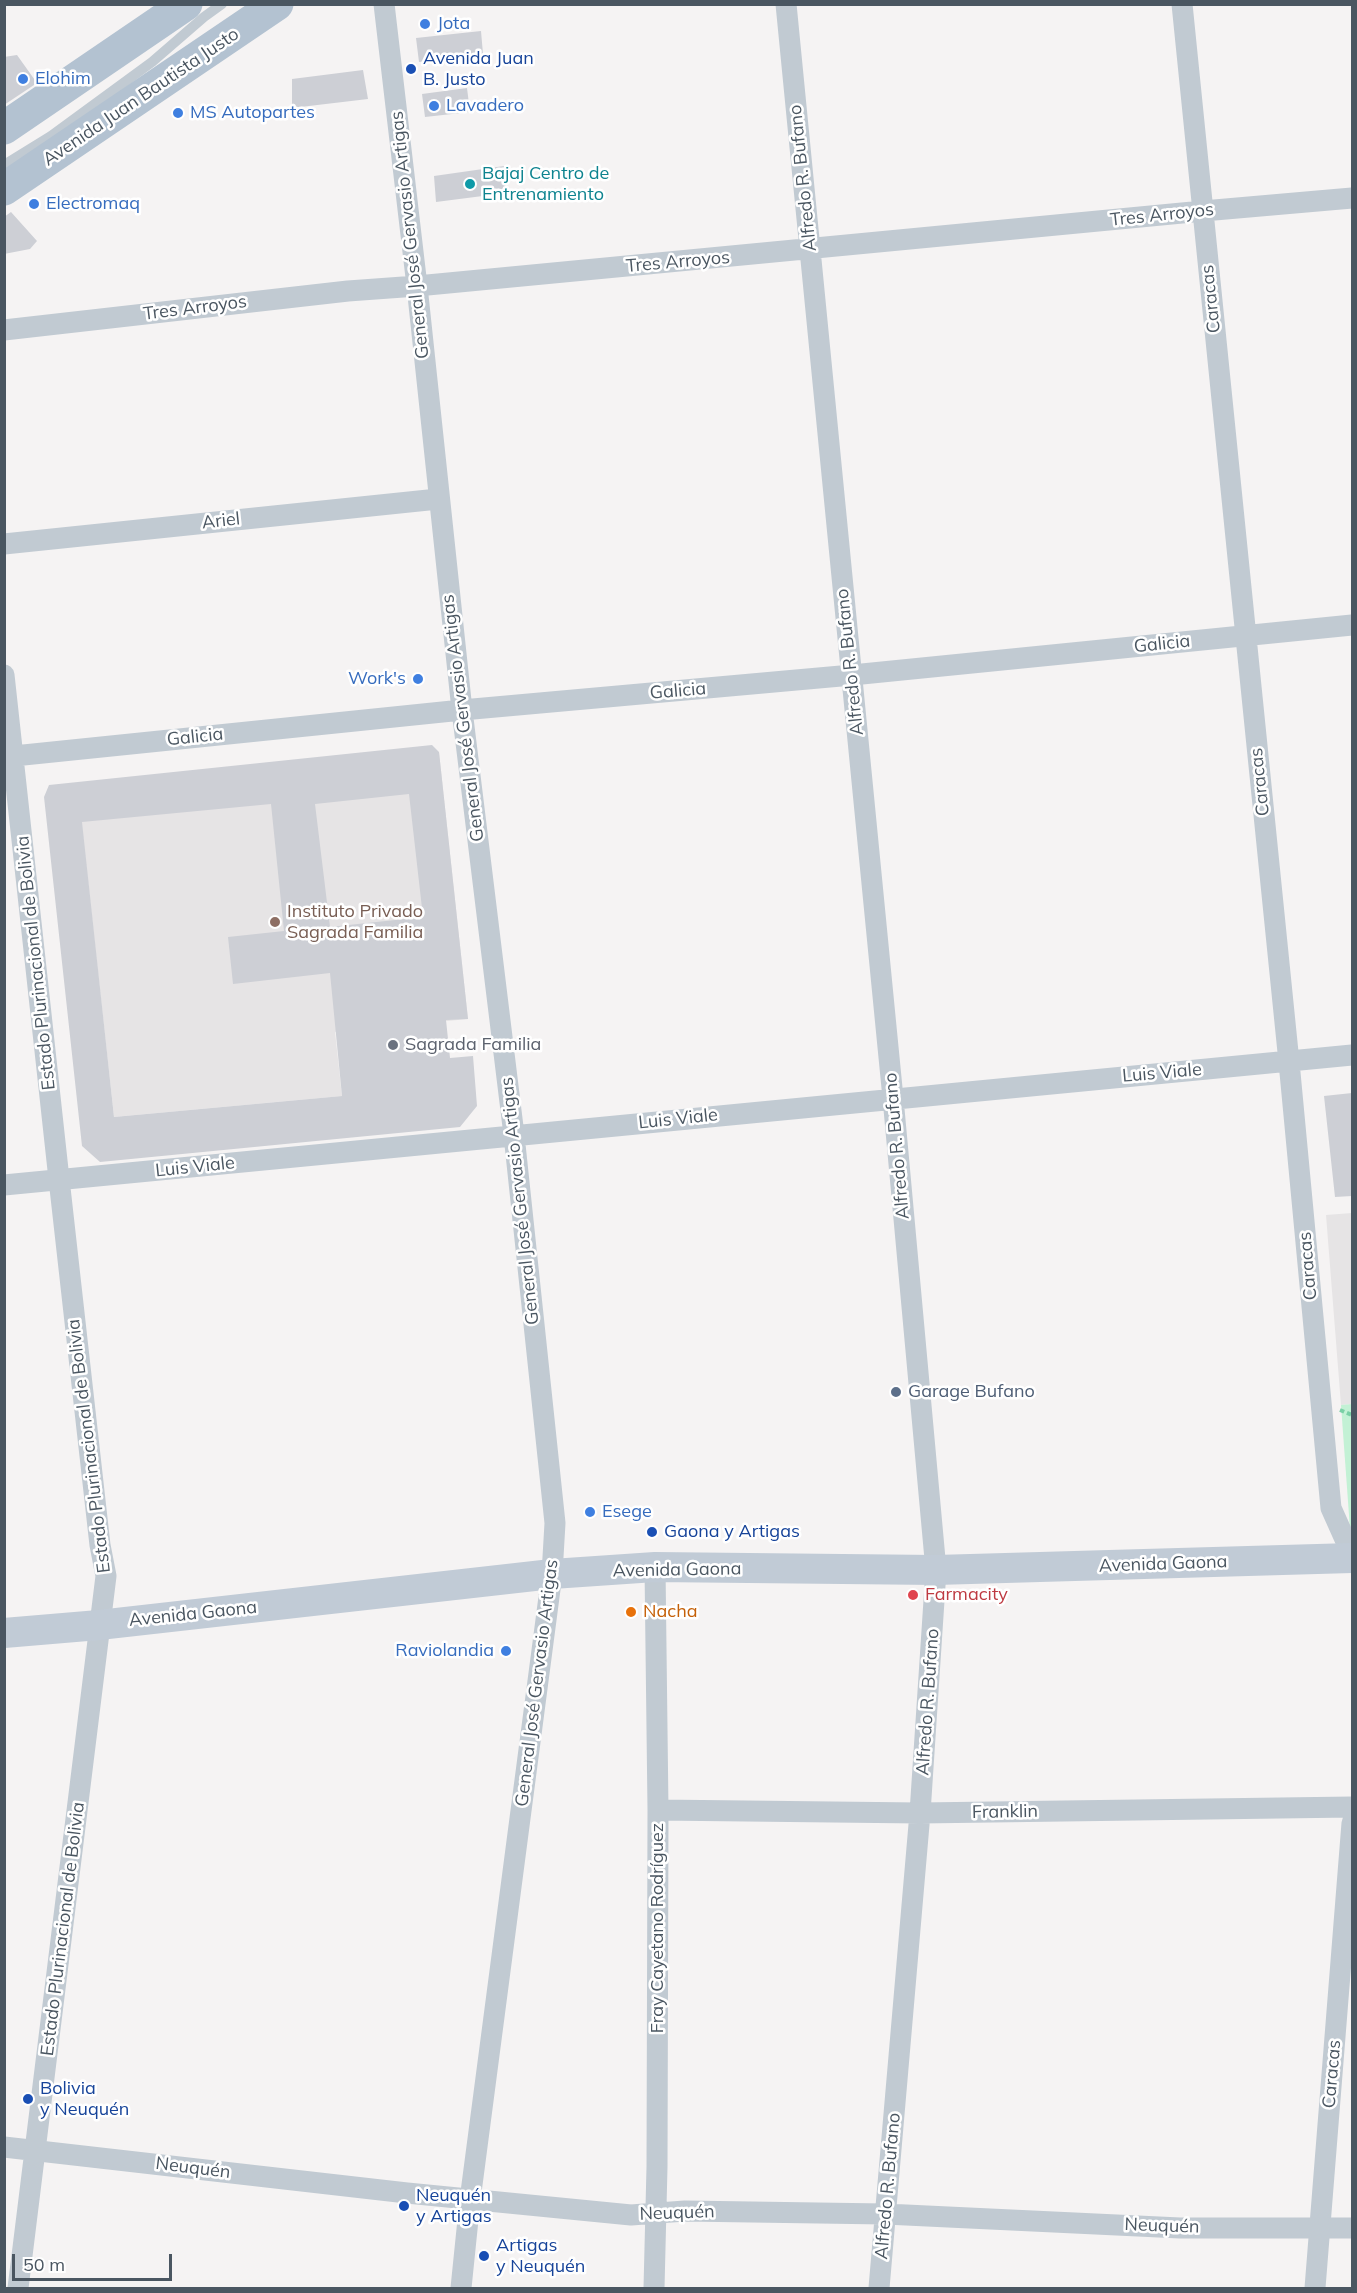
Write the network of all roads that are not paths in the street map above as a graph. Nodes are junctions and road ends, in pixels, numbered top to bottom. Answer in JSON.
{"nodes":[{"id":1,"x":186,"y":4,"type":"edge"},
{"id":2,"x":222,"y":4,"type":"edge"},
{"id":3,"x":277,"y":4,"type":"edge"},
{"id":4,"x":384,"y":4,"type":"edge"},
{"id":5,"x":786,"y":4,"type":"edge"},
{"id":6,"x":1182,"y":4,"type":"edge"},
{"id":7,"x":4,"y":128,"type":"edge"},
{"id":8,"x":4,"y":165,"type":"edge"},
{"id":9,"x":4,"y":189,"type":"edge"},
{"id":10,"x":1353,"y":198,"type":"edge"},
{"id":11,"x":1203,"y":211,"type":"junction"},
{"id":12,"x":810,"y":250,"type":"junction"},
{"id":13,"x":417,"y":286,"type":"junction"},
{"id":14,"x":4,"y":330,"type":"edge"},
{"id":15,"x":438,"y":499,"type":"junction"},
{"id":16,"x":4,"y":544,"type":"edge"},
{"id":17,"x":1353,"y":625,"type":"edge"},
{"id":18,"x":1245,"y":636,"type":"junction"},
{"id":19,"x":4,"y":675,"type":"edge"},
{"id":20,"x":852,"y":675,"type":"junction"},
{"id":21,"x":462,"y":710,"type":"junction"},
{"id":22,"x":9,"y":757,"type":"edge"},
{"id":23,"x":1353,"y":1055,"type":"edge"},
{"id":24,"x":1289,"y":1062,"type":"junction"},
{"id":25,"x":893,"y":1098,"type":"junction"},
{"id":26,"x":514,"y":1135,"type":"junction"},
{"id":27,"x":59,"y":1179,"type":"junction"},
{"id":28,"x":4,"y":1185,"type":"edge"},
{"id":29,"x":1353,"y":1557,"type":"edge"},
{"id":30,"x":655,"y":1567,"type":"junction"},
{"id":31,"x":936,"y":1570,"type":"junction"},
{"id":32,"x":552,"y":1574,"type":"junction"},
{"id":33,"x":99,"y":1625,"type":"junction"},
{"id":34,"x":4,"y":1633,"type":"edge"},
{"id":35,"x":1353,"y":1807,"type":"edge"},
{"id":36,"x":658,"y":1810,"type":"junction"},
{"id":37,"x":920,"y":1814,"type":"junction"},
{"id":38,"x":1353,"y":1823,"type":"edge"},
{"id":39,"x":4,"y":2146,"type":"edge"},
{"id":40,"x":35,"y":2150,"type":"junction"},
{"id":41,"x":470,"y":2200,"type":"junction"},
{"id":42,"x":655,"y":2214,"type":"junction"},
{"id":43,"x":885,"y":2214,"type":"junction"},
{"id":44,"x":1353,"y":2228,"type":"edge"},
{"id":45,"x":1319,"y":2229,"type":"junction"},
{"id":46,"x":18,"y":2289,"type":"edge"},
{"id":47,"x":461,"y":2289,"type":"edge"},
{"id":48,"x":654,"y":2289,"type":"edge"},
{"id":49,"x":879,"y":2289,"type":"edge"},
{"id":50,"x":1315,"y":2289,"type":"edge"}],
"edges":[{"from":1,"to":7,"type":"main road"},
{"from":2,"to":8,"type":"lane"},
{"from":3,"to":9,"type":"main road","name":"Avenida Juan Bautista Justo"},
{"from":4,"to":13,"type":"street","name":"General José Gervasio Artigas"},
{"from":5,"to":12,"type":"street","name":"Alfredo R. Bufano"},
{"from":6,"to":11,"type":"street","name":"Caracas"},
{"from":10,"to":11,"type":"street","name":"Tres Arroyos"},
{"from":11,"to":12,"type":"street","name":"Tres Arroyos"},
{"from":11,"to":18,"type":"street","name":"Caracas"},
{"from":12,"to":13,"type":"street","name":"Tres Arroyos"},
{"from":12,"to":20,"type":"street","name":"Alfredo R. Bufano"},
{"from":13,"to":14,"type":"street","name":"Tres Arroyos"},
{"from":13,"to":15,"type":"street","name":"General José Gervasio Artigas"},
{"from":15,"to":16,"type":"street","name":"Ariel"},
{"from":15,"to":21,"type":"street","name":"General José Gervasio Artigas"},
{"from":17,"to":18,"type":"street","name":"Galicia"},
{"from":18,"to":20,"type":"street","name":"Galicia"},
{"from":18,"to":24,"type":"street","name":"Caracas"},
{"from":19,"to":22,"type":"street","name":"Estado Plurinacional de Bolivia"},
{"from":20,"to":21,"type":"street","name":"Galicia"},
{"from":20,"to":25,"type":"street","name":"Alfredo R. Bufano"},
{"from":21,"to":22,"type":"street","name":"Galicia"},
{"from":21,"to":26,"type":"street","name":"General José Gervasio Artigas"},
{"from":22,"to":27,"type":"street","name":"Estado Plurinacional de Bolivia"},
{"from":23,"to":24,"type":"street","name":"Luis Viale"},
{"from":24,"to":25,"type":"street","name":"Luis Viale"},
{"from":24,"to":29,"type":"street","name":"Caracas"},
{"from":25,"to":26,"type":"street","name":"Luis Viale"},
{"from":25,"to":31,"type":"street","name":"Alfredo R. Bufano"},
{"from":26,"to":27,"type":"street","name":"Luis Viale"},
{"from":26,"to":32,"type":"street","name":"General José Gervasio Artigas"},
{"from":27,"to":28,"type":"street","name":"Luis Viale"},
{"from":27,"to":33,"type":"street","name":"Estado Plurinacional de Bolivia"},
{"from":29,"to":31,"type":"main road","name":"Avenida Gaona"},
{"from":30,"to":31,"type":"main road","name":"Avenida Gaona"},
{"from":30,"to":32,"type":"main road","name":"Avenida Gaona"},
{"from":30,"to":36,"type":"street","name":"Fray Cayetano Rodríguez"},
{"from":31,"to":37,"type":"street","name":"Alfredo R. Bufano"},
{"from":32,"to":33,"type":"main road","name":"Avenida Gaona"},
{"from":32,"to":41,"type":"street","name":"General José Gervasio Artigas"},
{"from":33,"to":34,"type":"main road","name":"Avenida Gaona"},
{"from":33,"to":40,"type":"street","name":"Estado Plurinacional de Bolivia"},
{"from":35,"to":37,"type":"street","name":"Franklin"},
{"from":36,"to":37,"type":"street","name":"Franklin"},
{"from":36,"to":42,"type":"street","name":"Fray Cayetano Rodríguez"},
{"from":37,"to":43,"type":"street","name":"Alfredo R. Bufano"},
{"from":38,"to":45,"type":"street","name":"Caracas"},
{"from":39,"to":40,"type":"street","name":"Neuquén"},
{"from":40,"to":41,"type":"street","name":"Neuquén"},
{"from":40,"to":46,"type":"street","name":"Estado Plurinacional de Bolivia"},
{"from":41,"to":42,"type":"street","name":"Neuquén"},
{"from":41,"to":47,"type":"street","name":"General José Gervasio Artigas"},
{"from":42,"to":43,"type":"street","name":"Neuquén"},
{"from":42,"to":48,"type":"street","name":"Fray Cayetano Rodríguez"},
{"from":43,"to":45,"type":"street","name":"Neuquén"},
{"from":43,"to":49,"type":"street","name":"Alfredo R. Bufano"},
{"from":44,"to":45,"type":"street","name":"Neuquén"},
{"from":45,"to":50,"type":"street","name":"Caracas"}]}
